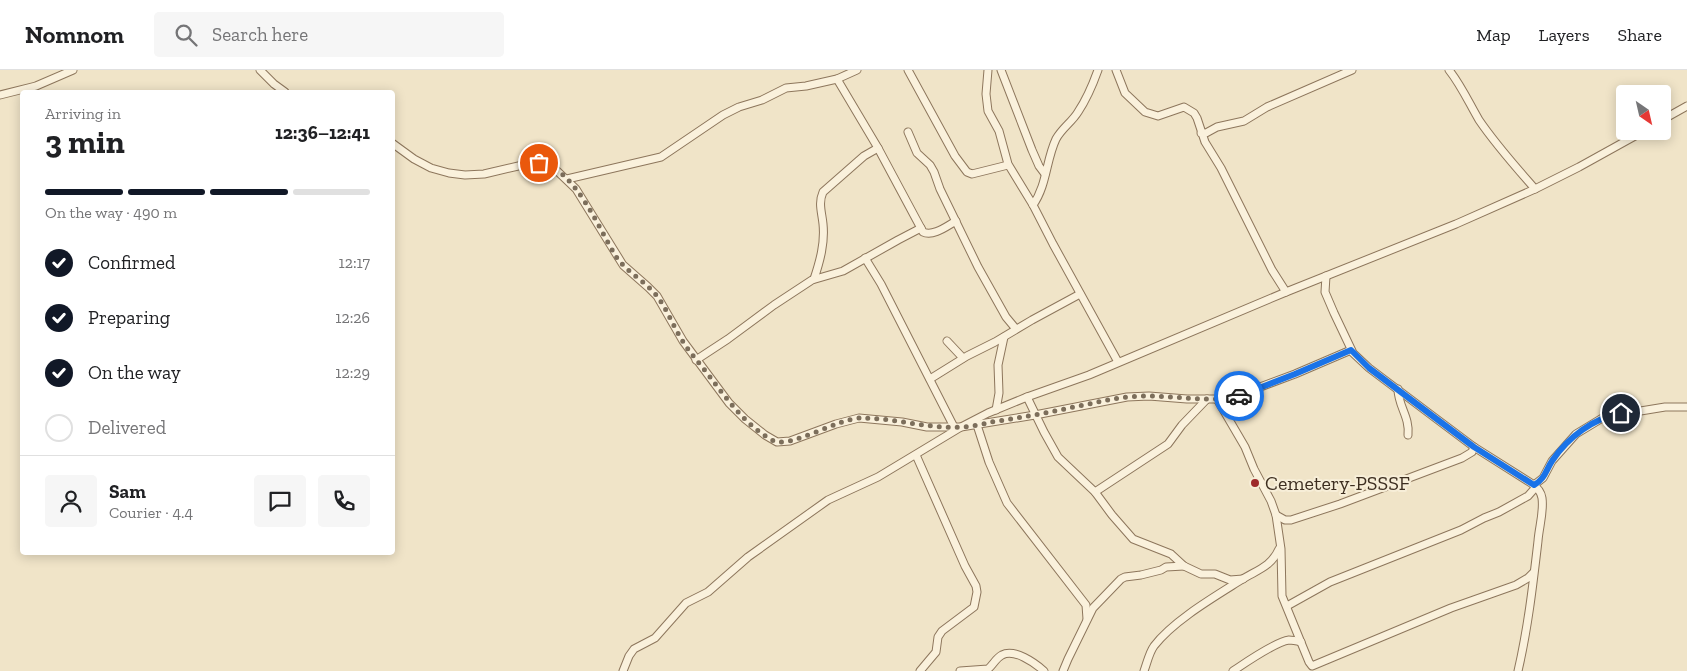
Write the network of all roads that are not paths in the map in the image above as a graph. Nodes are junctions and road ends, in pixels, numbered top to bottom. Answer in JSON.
{"nodes":[{"id":1,"x":73,"y":70,"type":"edge"},
{"id":2,"x":260,"y":70,"type":"edge"},
{"id":3,"x":857,"y":70,"type":"edge"},
{"id":4,"x":908,"y":70,"type":"edge"},
{"id":5,"x":988,"y":70,"type":"edge"},
{"id":6,"x":1001,"y":70,"type":"edge"},
{"id":7,"x":1098,"y":70,"type":"edge"},
{"id":8,"x":1116,"y":70,"type":"edge"},
{"id":9,"x":1352,"y":70,"type":"edge"},
{"id":10,"x":1449,"y":70,"type":"edge"},
{"id":11,"x":837,"y":79,"type":"junction"},
{"id":12,"x":282,"y":90,"type":"edge"},
{"id":13,"x":0,"y":95,"type":"edge"},
{"id":14,"x":1687,"y":106,"type":"edge"},
{"id":15,"x":1671,"y":115,"type":"edge"},
{"id":16,"x":908,"y":132,"type":"dead end"},
{"id":17,"x":1202,"y":133,"type":"junction"},
{"id":18,"x":1628,"y":140,"type":"edge"},
{"id":19,"x":395,"y":145,"type":"edge"},
{"id":20,"x":878,"y":148,"type":"junction"},
{"id":21,"x":1008,"y":165,"type":"junction"},
{"id":22,"x":1045,"y":174,"type":"junction"},
{"id":23,"x":567,"y":179,"type":"junction"},
{"id":24,"x":1535,"y":188,"type":"junction"},
{"id":25,"x":1034,"y":205,"type":"junction"},
{"id":26,"x":956,"y":221,"type":"junction"},
{"id":27,"x":921,"y":228,"type":"junction"},
{"id":28,"x":865,"y":258,"type":"junction"},
{"id":29,"x":1326,"y":276,"type":"junction"},
{"id":30,"x":814,"y":280,"type":"junction"},
{"id":31,"x":1286,"y":292,"type":"junction"},
{"id":32,"x":1080,"y":294,"type":"junction"},
{"id":33,"x":1016,"y":329,"type":"junction"},
{"id":34,"x":1004,"y":337,"type":"junction"},
{"id":35,"x":947,"y":341,"type":"dead end"},
{"id":36,"x":1351,"y":350,"type":"junction"},
{"id":37,"x":963,"y":358,"type":"junction"},
{"id":38,"x":696,"y":360,"type":"junction"},
{"id":39,"x":1118,"y":362,"type":"junction"},
{"id":40,"x":930,"y":379,"type":"junction"},
{"id":41,"x":1398,"y":389,"type":"junction"},
{"id":42,"x":1027,"y":397,"type":"junction"},
{"id":43,"x":1207,"y":399,"type":"junction"},
{"id":44,"x":1217,"y":399,"type":"junction"},
{"id":45,"x":1687,"y":406,"type":"edge"},
{"id":46,"x":996,"y":410,"type":"junction"},
{"id":47,"x":1035,"y":415,"type":"junction"},
{"id":48,"x":977,"y":425,"type":"junction"},
{"id":49,"x":958,"y":427,"type":"junction"},
{"id":50,"x":1408,"y":435,"type":"dead end"},
{"id":51,"x":1474,"y":447,"type":"junction"},
{"id":52,"x":916,"y":455,"type":"junction"},
{"id":53,"x":1535,"y":486,"type":"junction"},
{"id":54,"x":1095,"y":492,"type":"junction"},
{"id":55,"x":1276,"y":515,"type":"junction"},
{"id":56,"x":1281,"y":546,"type":"junction"},
{"id":57,"x":1184,"y":566,"type":"junction"},
{"id":58,"x":1533,"y":573,"type":"junction"},
{"id":59,"x":1243,"y":579,"type":"junction"},
{"id":60,"x":1287,"y":606,"type":"junction"},
{"id":61,"x":1087,"y":619,"type":"junction"},
{"id":62,"x":1301,"y":642,"type":"junction"},
{"id":63,"x":1313,"y":668,"type":"edge"},
{"id":64,"x":623,"y":671,"type":"edge"},
{"id":65,"x":920,"y":671,"type":"edge"},
{"id":66,"x":960,"y":671,"type":"edge"},
{"id":67,"x":1044,"y":671,"type":"edge"},
{"id":68,"x":1063,"y":671,"type":"edge"},
{"id":69,"x":1144,"y":671,"type":"edge"},
{"id":70,"x":1233,"y":671,"type":"edge"},
{"id":71,"x":1518,"y":671,"type":"edge"}],
"edges":[{"from":1,"to":13,"type":"street"},
{"from":2,"to":12,"type":"street"},
{"from":3,"to":11,"type":"street"},
{"from":4,"to":21,"type":"street"},
{"from":5,"to":21,"type":"street"},
{"from":6,"to":22,"type":"street"},
{"from":7,"to":22,"type":"street"},
{"from":8,"to":17,"type":"street"},
{"from":9,"to":17,"type":"street"},
{"from":10,"to":24,"type":"street"},
{"from":11,"to":20,"type":"street"},
{"from":11,"to":23,"type":"street"},
{"from":14,"to":15,"type":"street"},
{"from":16,"to":26,"type":"street"},
{"from":17,"to":31,"type":"street"},
{"from":18,"to":24,"type":"street"},
{"from":19,"to":23,"type":"street"},
{"from":20,"to":27,"type":"street"},
{"from":20,"to":30,"type":"street"},
{"from":21,"to":25,"type":"street"},
{"from":22,"to":25,"type":"street"},
{"from":23,"to":38,"type":"street"},
{"from":24,"to":29,"type":"street"},
{"from":25,"to":32,"type":"street"},
{"from":26,"to":27,"type":"street"},
{"from":26,"to":33,"type":"street"},
{"from":27,"to":28,"type":"street"},
{"from":28,"to":30,"type":"street"},
{"from":28,"to":40,"type":"street"},
{"from":29,"to":31,"type":"street"},
{"from":29,"to":36,"type":"street"},
{"from":30,"to":38,"type":"street"},
{"from":31,"to":39,"type":"street"},
{"from":32,"to":33,"type":"street"},
{"from":32,"to":39,"type":"street"},
{"from":33,"to":34,"type":"street"},
{"from":34,"to":37,"type":"street"},
{"from":34,"to":46,"type":"street"},
{"from":35,"to":37,"type":"street"},
{"from":36,"to":41,"type":"street"},
{"from":36,"to":44,"type":"street"},
{"from":37,"to":40,"type":"street"},
{"from":38,"to":49,"type":"street"},
{"from":39,"to":42,"type":"street"},
{"from":40,"to":49,"type":"street"},
{"from":41,"to":50,"type":"street"},
{"from":41,"to":51,"type":"street"},
{"from":42,"to":46,"type":"street"},
{"from":42,"to":47,"type":"street"},
{"from":43,"to":44,"type":"street"},
{"from":43,"to":47,"type":"street"},
{"from":43,"to":54,"type":"street"},
{"from":44,"to":55,"type":"street"},
{"from":45,"to":53,"type":"street"},
{"from":46,"to":49,"type":"street"},
{"from":47,"to":48,"type":"street"},
{"from":47,"to":54,"type":"street"},
{"from":48,"to":49,"type":"street"},
{"from":48,"to":61,"type":"street"},
{"from":49,"to":52,"type":"street"},
{"from":51,"to":53,"type":"street"},
{"from":51,"to":55,"type":"street"},
{"from":52,"to":64,"type":"street"},
{"from":52,"to":65,"type":"street"},
{"from":53,"to":58,"type":"street"},
{"from":53,"to":60,"type":"street"},
{"from":54,"to":57,"type":"street"},
{"from":55,"to":56,"type":"street"},
{"from":56,"to":59,"type":"street"},
{"from":56,"to":60,"type":"street"},
{"from":57,"to":59,"type":"street"},
{"from":57,"to":61,"type":"street"},
{"from":58,"to":63,"type":"street"},
{"from":58,"to":71,"type":"street"},
{"from":59,"to":69,"type":"street"},
{"from":60,"to":62,"type":"street"},
{"from":61,"to":68,"type":"street"},
{"from":62,"to":63,"type":"street"},
{"from":62,"to":70,"type":"street"},
{"from":66,"to":67,"type":"street"}]}
